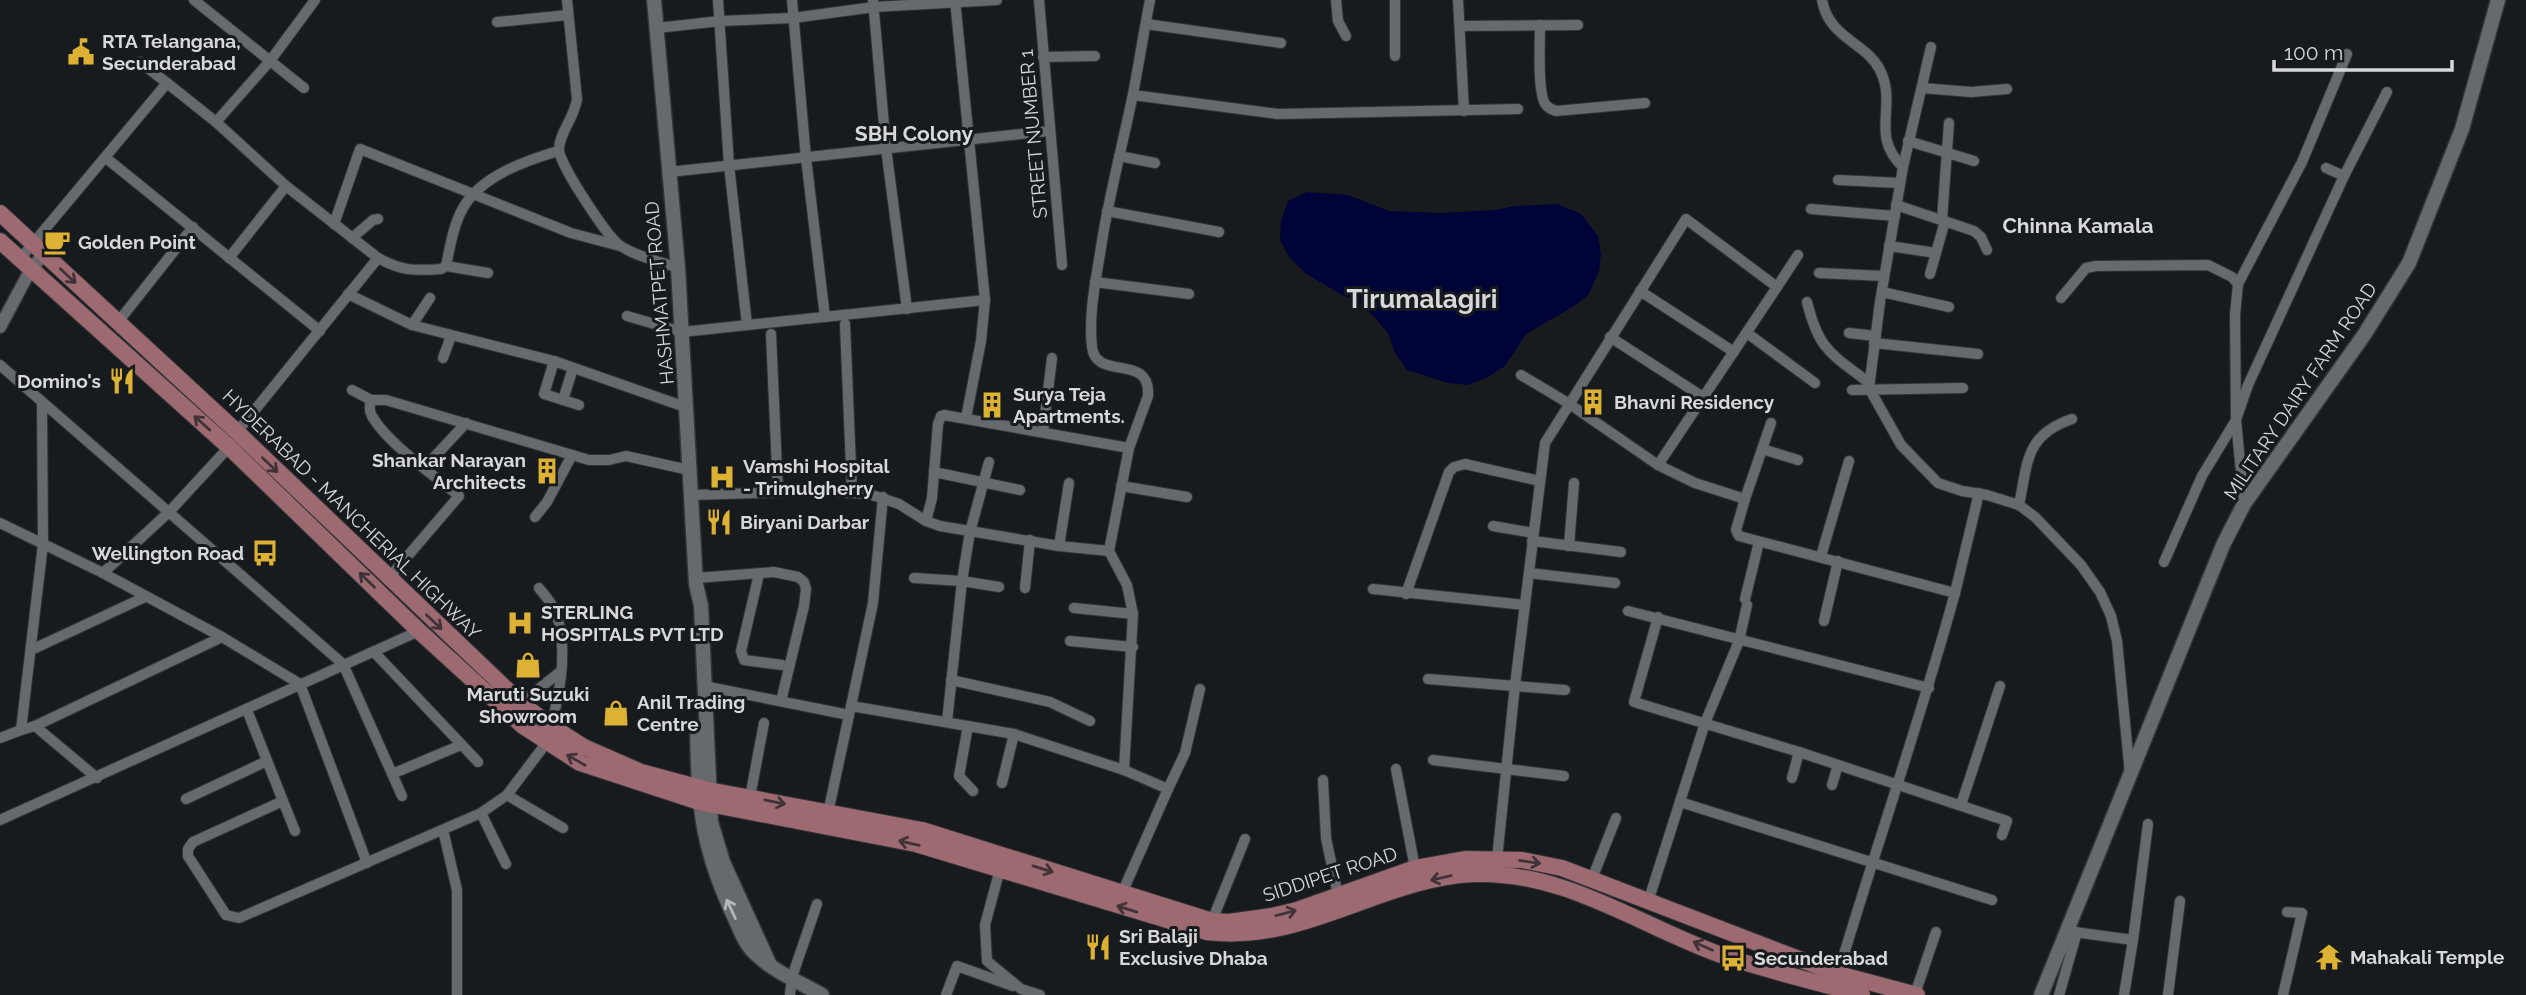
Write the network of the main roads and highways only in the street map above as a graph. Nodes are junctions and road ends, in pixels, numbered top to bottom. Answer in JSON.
{"nodes":[{"id":1,"x":654,"y":0,"type":"edge"},
{"id":2,"x":2498,"y":0,"type":"edge"},
{"id":3,"x":0,"y":213,"type":"edge"},
{"id":4,"x":0,"y":241,"type":"edge"},
{"id":5,"x":233,"y":440,"type":"junction"},
{"id":6,"x":696,"y":581,"type":"junction"},
{"id":7,"x":549,"y":734,"type":"junction"},
{"id":8,"x":704,"y":796,"type":"junction"},
{"id":9,"x":822,"y":995,"type":"edge"},
{"id":10,"x":1862,"y":995,"type":"edge"},
{"id":11,"x":1916,"y":995,"type":"edge"},
{"id":12,"x":2041,"y":995,"type":"edge"}],
"edges":[{"from":1,"to":6,"type":"main road","name":"HASHMATPET ROAD"},
{"from":2,"to":12,"type":"main road","name":"MILITARY DAIRY FARM ROAD"},
{"from":3,"to":5,"type":"main road","name":"HYDERABAD - MANCHERIAL HIGHWAY","one_way":true},
{"from":5,"to":4,"type":"main road","name":"HYDERABAD - MANCHERIAL HIGHWAY","one_way":true},
{"from":5,"to":7,"type":"main road","name":"HYDERABAD - MANCHERIAL HIGHWAY","one_way":true},
{"from":7,"to":5,"type":"main road","name":"HYDERABAD - MANCHERIAL HIGHWAY","one_way":true},
{"from":6,"to":8,"type":"main road","name":"HASHMATPET ROAD"},
{"from":6,"to":8,"type":"main road","name":"HASHMATPET ROAD"},
{"from":7,"to":8,"type":"main road","name":"HYDERABAD - MANCHERIAL HIGHWAY"},
{"from":8,"to":9,"type":"main road"},
{"from":10,"to":8,"type":"main road","name":"SIDDIPET ROAD","one_way":true},
{"from":8,"to":11,"type":"main road","name":"SIDDIPET ROAD","one_way":true}]}
